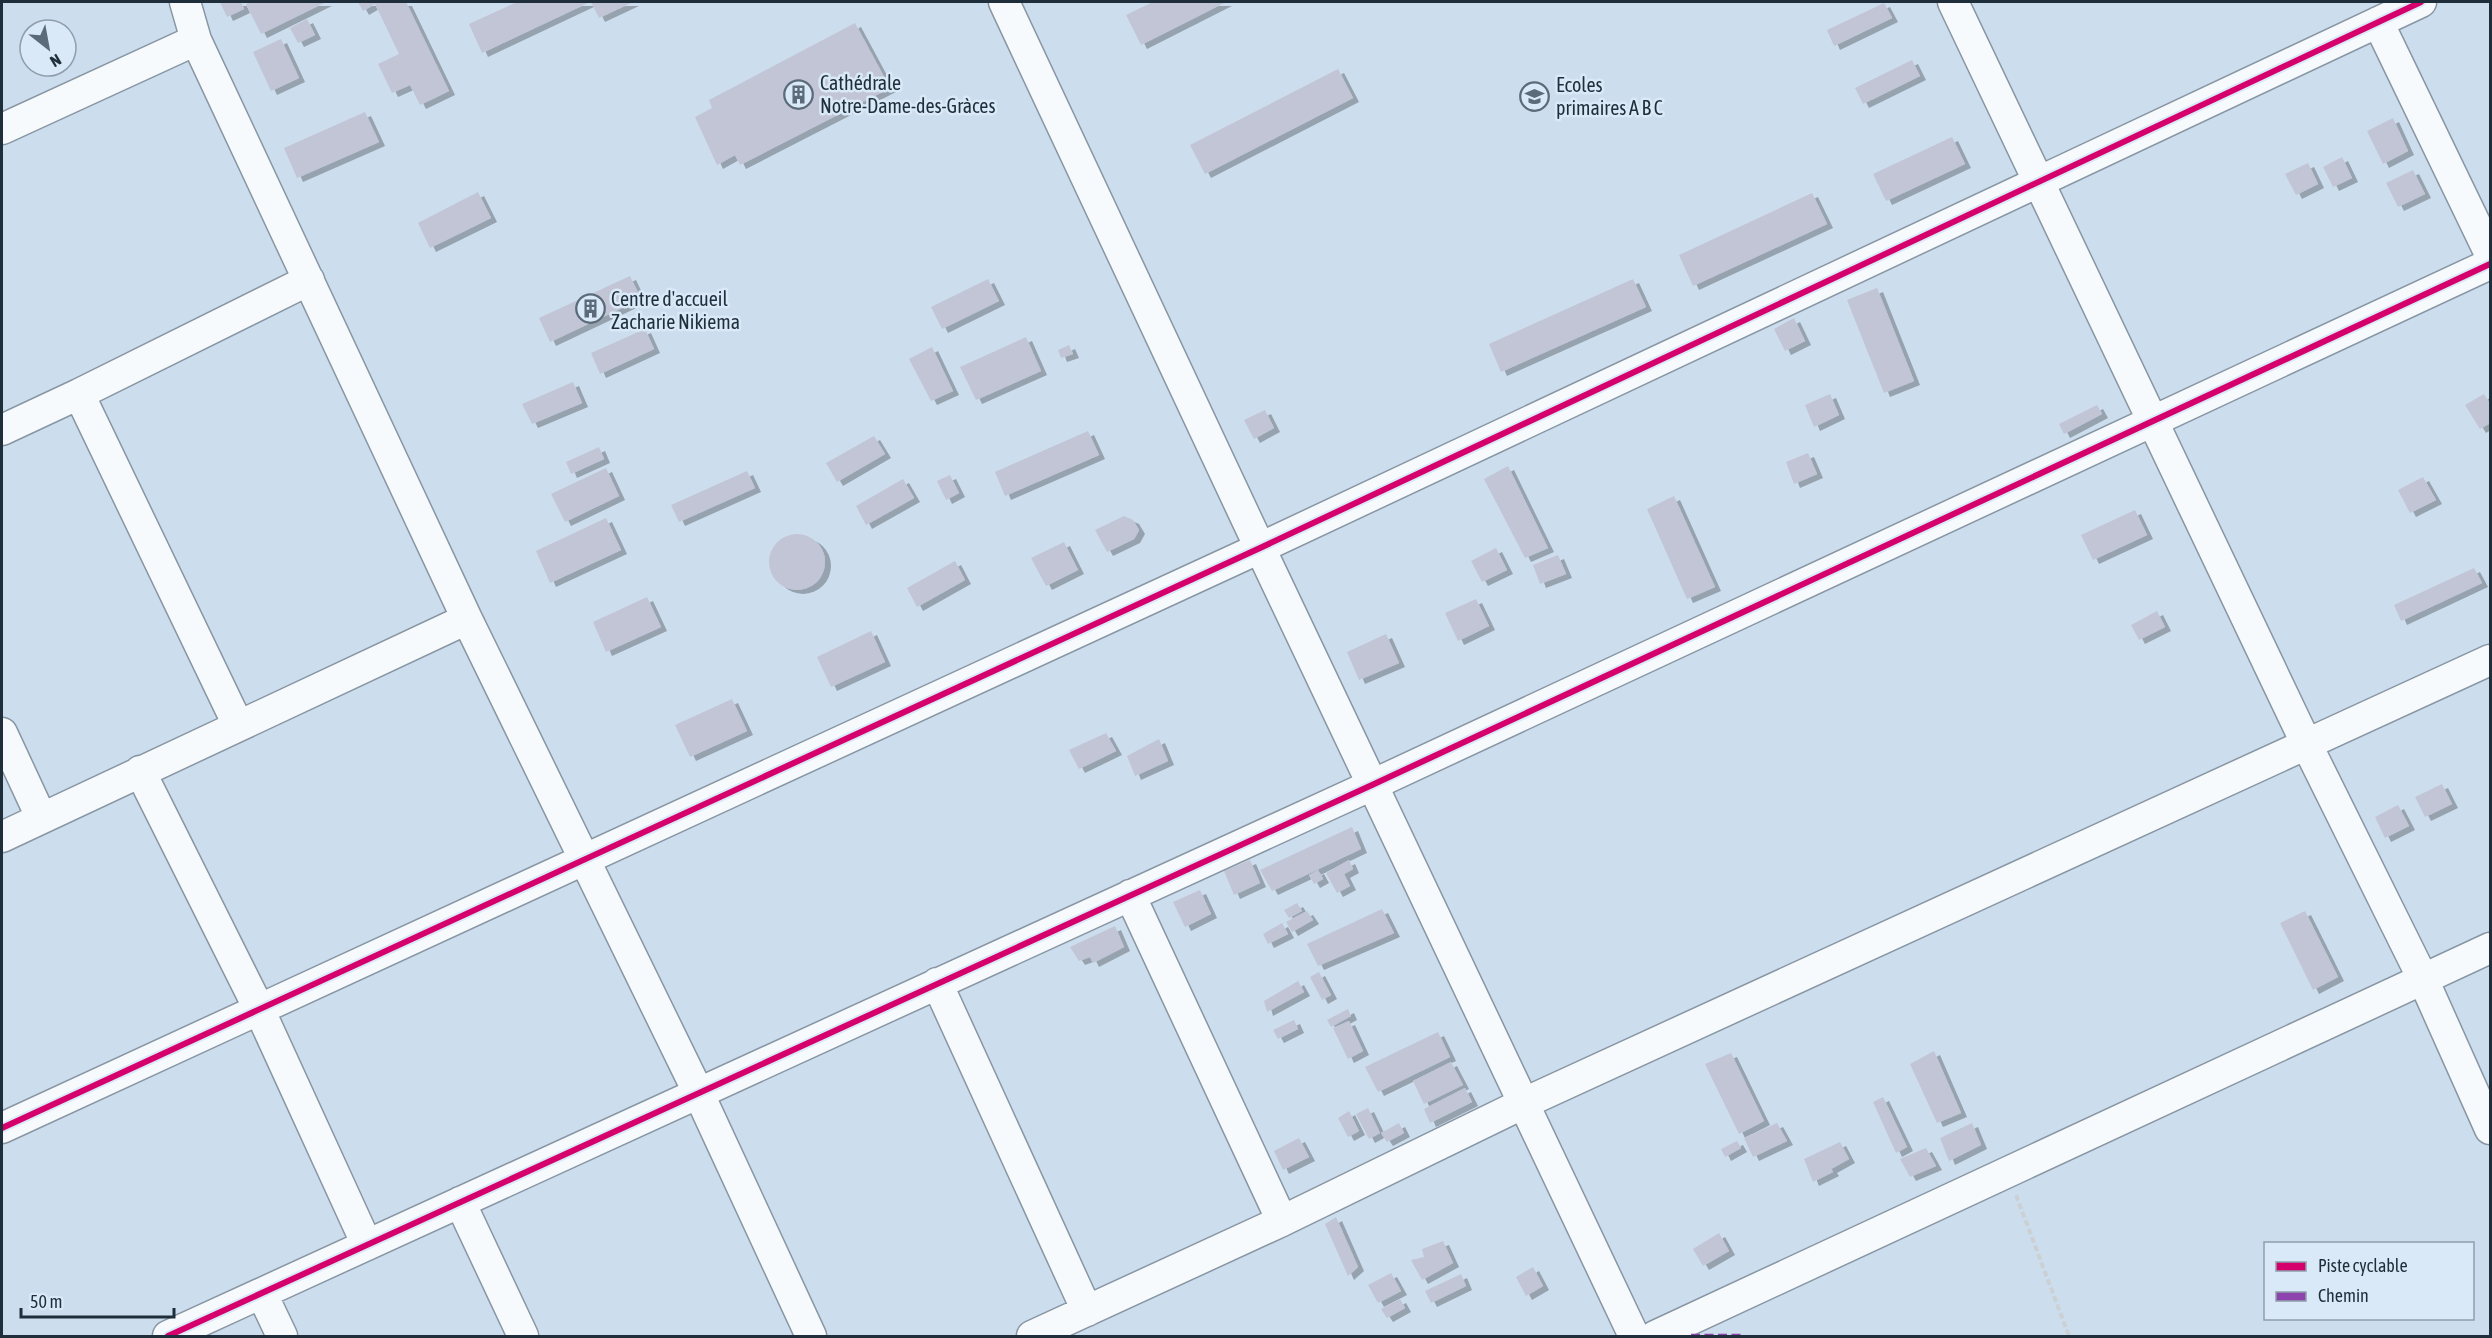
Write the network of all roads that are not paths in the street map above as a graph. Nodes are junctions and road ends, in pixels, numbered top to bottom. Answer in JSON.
{"nodes":[{"id":1,"x":185,"y":2,"type":"edge"},
{"id":2,"x":1004,"y":2,"type":"edge"},
{"id":3,"x":1953,"y":2,"type":"edge"},
{"id":4,"x":2421,"y":2,"type":"edge"},
{"id":5,"x":2378,"y":22,"type":"junction"},
{"id":6,"x":196,"y":40,"type":"junction"},
{"id":7,"x":2,"y":129,"type":"edge"},
{"id":8,"x":2039,"y":180,"type":"junction"},
{"id":9,"x":2490,"y":254,"type":"edge"},
{"id":10,"x":2490,"y":264,"type":"edge"},
{"id":11,"x":309,"y":280,"type":"junction"},
{"id":12,"x":80,"y":394,"type":"junction"},
{"id":13,"x":2154,"y":421,"type":"junction"},
{"id":14,"x":2,"y":430,"type":"edge"},
{"id":15,"x":1260,"y":549,"type":"junction"},
{"id":16,"x":467,"y":619,"type":"junction"},
{"id":17,"x":2490,"y":660,"type":"edge"},
{"id":18,"x":238,"y":725,"type":"junction"},
{"id":19,"x":2,"y":733,"type":"edge"},
{"id":20,"x":2306,"y":743,"type":"junction"},
{"id":21,"x":140,"y":771,"type":"junction"},
{"id":22,"x":1372,"y":785,"type":"junction"},
{"id":23,"x":41,"y":817,"type":"junction"},
{"id":24,"x":2,"y":837,"type":"edge"},
{"id":25,"x":583,"y":859,"type":"junction"},
{"id":26,"x":1130,"y":895,"type":"junction"},
{"id":27,"x":2490,"y":948,"type":"edge"},
{"id":28,"x":2423,"y":979,"type":"junction"},
{"id":29,"x":937,"y":983,"type":"junction"},
{"id":30,"x":259,"y":1009,"type":"junction"},
{"id":31,"x":698,"y":1092,"type":"junction"},
{"id":32,"x":1522,"y":1104,"type":"junction"},
{"id":33,"x":2,"y":1128,"type":"edge"},
{"id":34,"x":2490,"y":1129,"type":"edge"},
{"id":35,"x":460,"y":1202,"type":"junction"},
{"id":36,"x":1282,"y":1221,"type":"junction"},
{"id":37,"x":367,"y":1245,"type":"junction"},
{"id":38,"x":262,"y":1294,"type":"junction"},
{"id":39,"x":1088,"y":1311,"type":"junction"},
{"id":40,"x":168,"y":1336,"type":"edge"},
{"id":41,"x":282,"y":1336,"type":"edge"},
{"id":42,"x":523,"y":1336,"type":"edge"},
{"id":43,"x":812,"y":1336,"type":"edge"},
{"id":44,"x":1032,"y":1336,"type":"edge"},
{"id":45,"x":1634,"y":1336,"type":"edge"},
{"id":46,"x":1655,"y":1336,"type":"edge"}],
"edges":[{"from":1,"to":6,"type":"street"},
{"from":2,"to":15,"type":"street"},
{"from":3,"to":8,"type":"street"},
{"from":4,"to":5,"type":"street"},
{"from":5,"to":8,"type":"street"},
{"from":5,"to":9,"type":"street"},
{"from":6,"to":7,"type":"street"},
{"from":6,"to":11,"type":"street"},
{"from":8,"to":13,"type":"street"},
{"from":8,"to":15,"type":"street"},
{"from":10,"to":13,"type":"street"},
{"from":11,"to":12,"type":"street"},
{"from":11,"to":16,"type":"street"},
{"from":12,"to":14,"type":"street"},
{"from":12,"to":18,"type":"street"},
{"from":13,"to":20,"type":"street"},
{"from":13,"to":22,"type":"street"},
{"from":15,"to":22,"type":"street"},
{"from":15,"to":25,"type":"street"},
{"from":16,"to":18,"type":"street"},
{"from":16,"to":25,"type":"street"},
{"from":17,"to":20,"type":"street"},
{"from":18,"to":21,"type":"street"},
{"from":19,"to":23,"type":"street"},
{"from":20,"to":28,"type":"street"},
{"from":20,"to":32,"type":"street"},
{"from":21,"to":23,"type":"street"},
{"from":21,"to":30,"type":"street"},
{"from":22,"to":26,"type":"street"},
{"from":22,"to":32,"type":"street"},
{"from":23,"to":24,"type":"street"},
{"from":25,"to":30,"type":"street"},
{"from":25,"to":31,"type":"street"},
{"from":26,"to":29,"type":"street"},
{"from":26,"to":36,"type":"street"},
{"from":27,"to":28,"type":"street"},
{"from":28,"to":34,"type":"street"},
{"from":28,"to":46,"type":"street"},
{"from":29,"to":31,"type":"street"},
{"from":29,"to":39,"type":"street"},
{"from":30,"to":33,"type":"street"},
{"from":30,"to":37,"type":"street"},
{"from":31,"to":35,"type":"street"},
{"from":31,"to":43,"type":"street"},
{"from":32,"to":36,"type":"street"},
{"from":32,"to":45,"type":"street"},
{"from":35,"to":37,"type":"street"},
{"from":35,"to":42,"type":"street"},
{"from":36,"to":39,"type":"street"},
{"from":37,"to":38,"type":"street"},
{"from":38,"to":40,"type":"street"},
{"from":38,"to":41,"type":"street"},
{"from":39,"to":44,"type":"street"}]}
